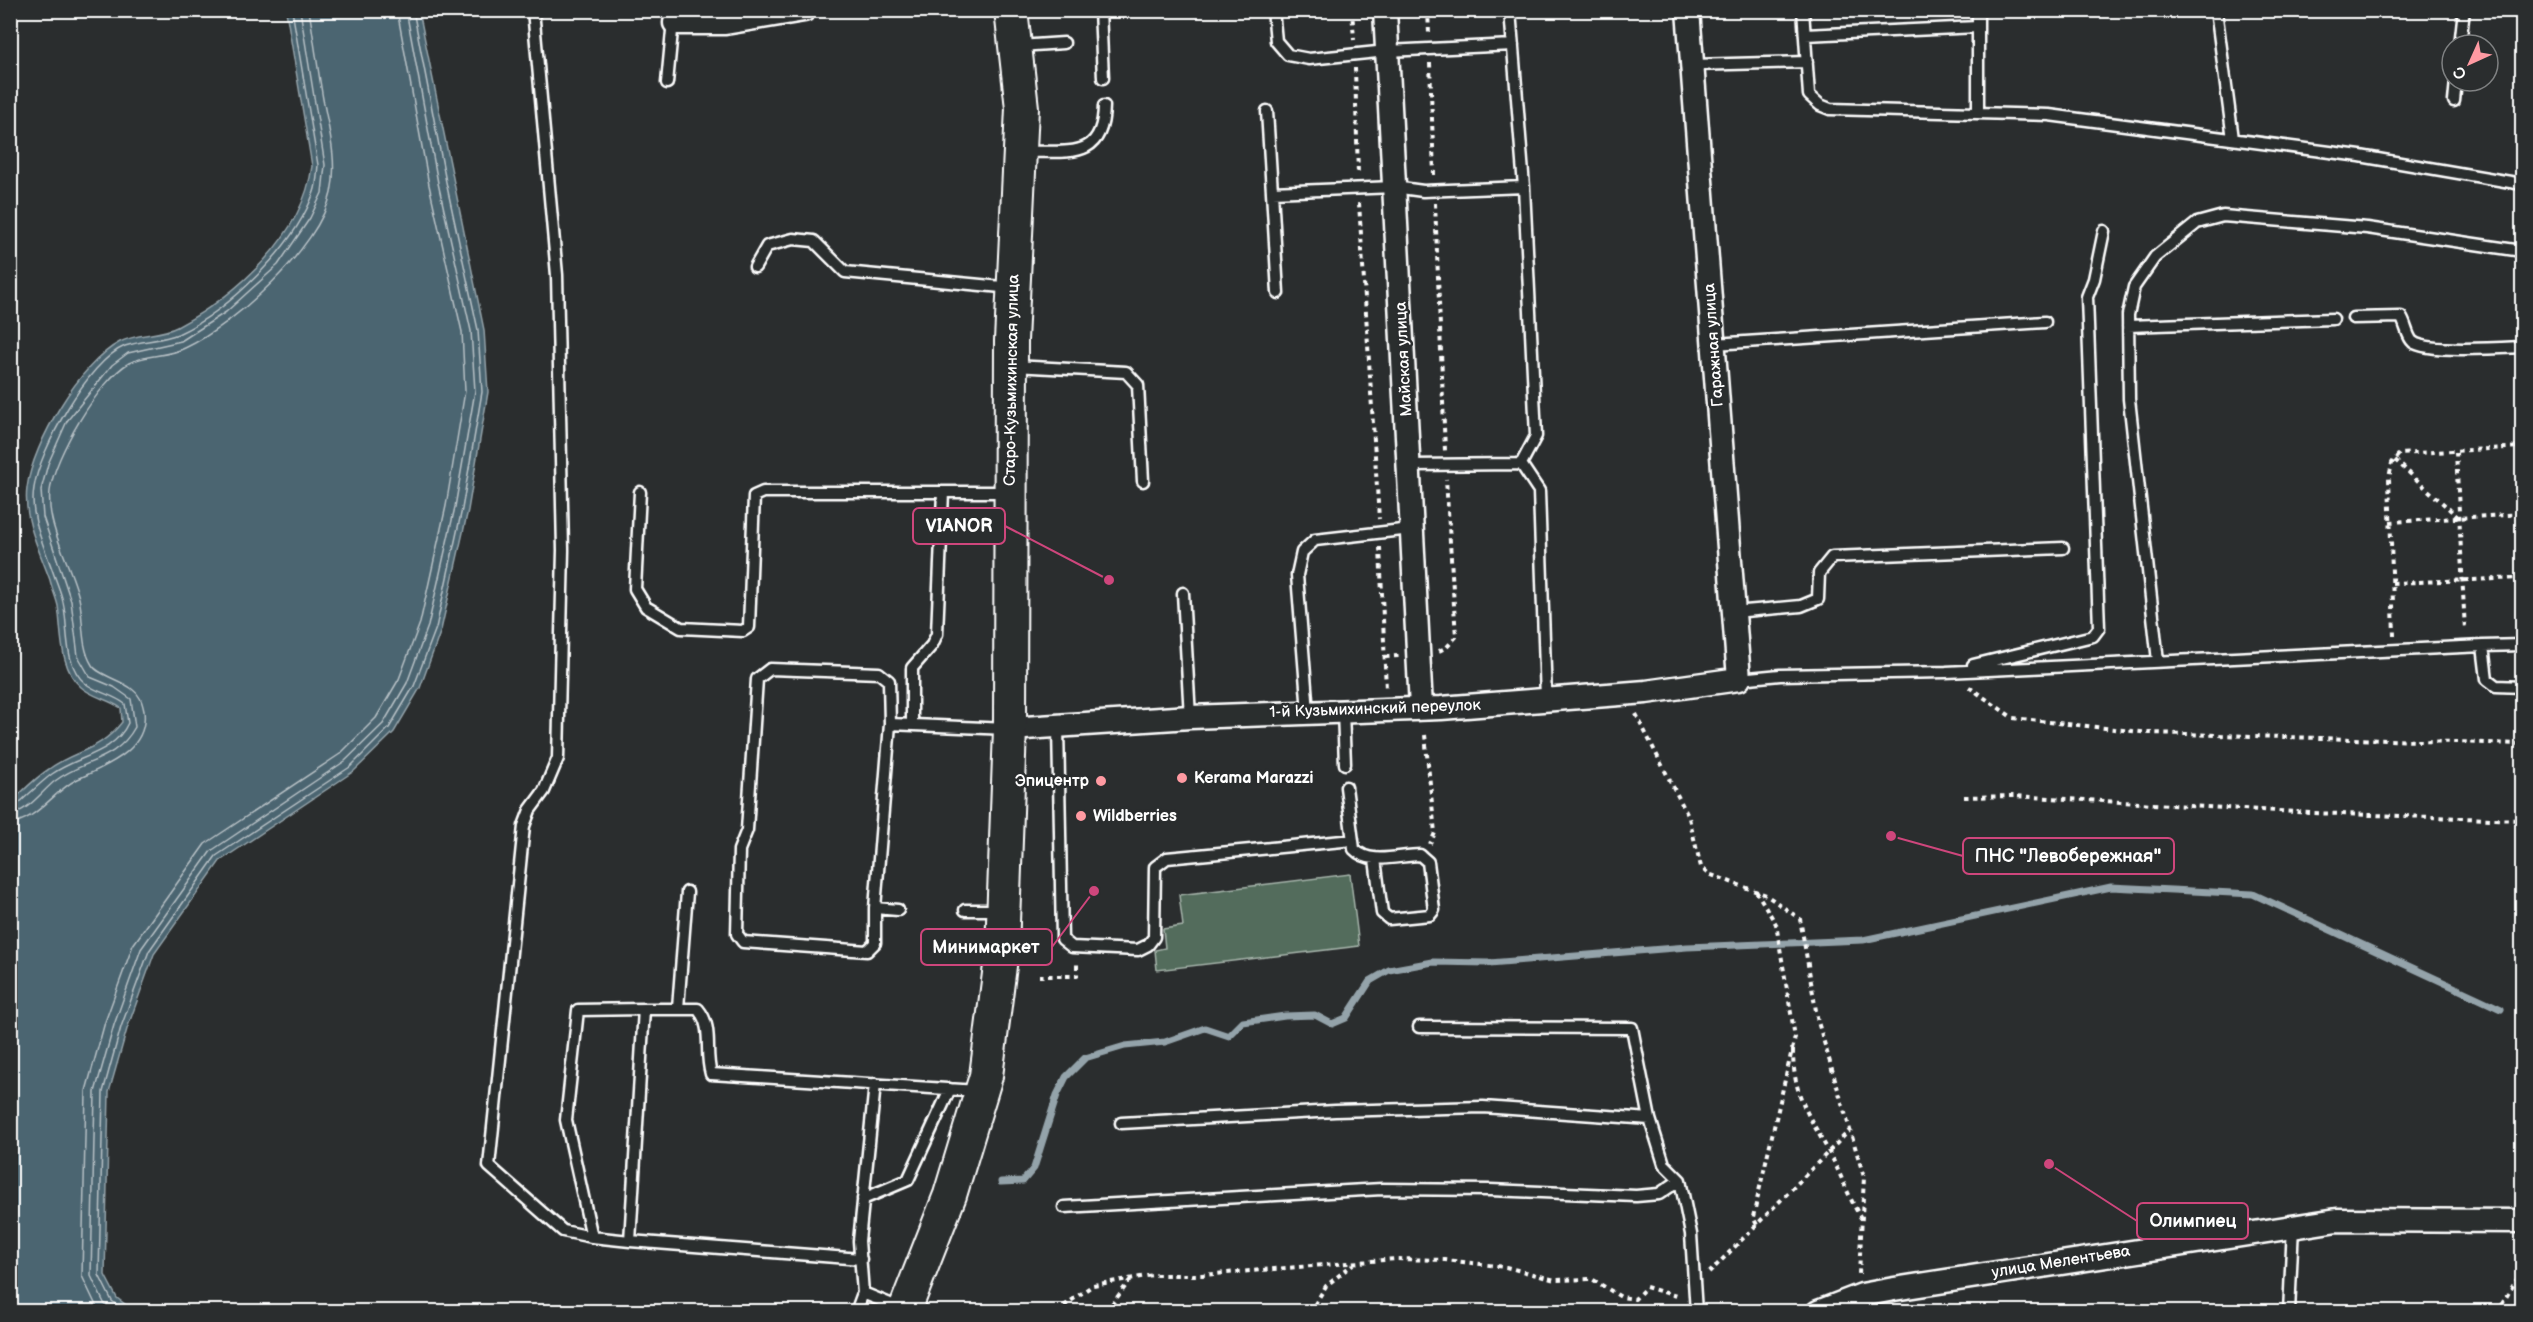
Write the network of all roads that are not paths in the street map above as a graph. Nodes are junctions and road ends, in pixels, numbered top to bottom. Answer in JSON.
{"nodes":[{"id":1,"x":533,"y":10,"type":"edge"},
{"id":2,"x":804,"y":10,"type":"edge"},
{"id":3,"x":1011,"y":10,"type":"edge"},
{"id":4,"x":1100,"y":10,"type":"edge"},
{"id":5,"x":1273,"y":10,"type":"edge"},
{"id":6,"x":1385,"y":10,"type":"edge"},
{"id":7,"x":1510,"y":10,"type":"edge"},
{"id":8,"x":1688,"y":10,"type":"edge"},
{"id":9,"x":1803,"y":10,"type":"edge"},
{"id":10,"x":1978,"y":10,"type":"edge"},
{"id":11,"x":2216,"y":10,"type":"edge"},
{"id":12,"x":2464,"y":10,"type":"edge"},
{"id":13,"x":675,"y":17,"type":"edge"},
{"id":14,"x":1978,"y":27,"type":"junction"},
{"id":15,"x":2461,"y":33,"type":"edge"},
{"id":16,"x":1805,"y":35,"type":"junction"},
{"id":17,"x":1064,"y":43,"type":"dead end"},
{"id":18,"x":1513,"y":45,"type":"junction"},
{"id":19,"x":1015,"y":47,"type":"junction"},
{"id":20,"x":1387,"y":51,"type":"junction"},
{"id":21,"x":1807,"y":62,"type":"junction"},
{"id":22,"x":1692,"y":65,"type":"junction"},
{"id":23,"x":1103,"y":78,"type":"dead end"},
{"id":24,"x":667,"y":83,"type":"dead end"},
{"id":25,"x":2455,"y":93,"type":"edge"},
{"id":26,"x":2454,"y":101,"type":"dead end"},
{"id":27,"x":1104,"y":106,"type":"dead end"},
{"id":28,"x":1268,"y":111,"type":"dead end"},
{"id":29,"x":1978,"y":112,"type":"junction"},
{"id":30,"x":2233,"y":139,"type":"junction"},
{"id":31,"x":1019,"y":152,"type":"junction"},
{"id":32,"x":2523,"y":184,"type":"edge"},
{"id":33,"x":1394,"y":187,"type":"junction"},
{"id":34,"x":1524,"y":187,"type":"junction"},
{"id":35,"x":1272,"y":192,"type":"junction"},
{"id":36,"x":2104,"y":231,"type":"dead end"},
{"id":37,"x":2523,"y":251,"type":"edge"},
{"id":38,"x":755,"y":267,"type":"dead end"},
{"id":39,"x":1012,"y":288,"type":"junction"},
{"id":40,"x":1278,"y":293,"type":"dead end"},
{"id":41,"x":2353,"y":318,"type":"dead end"},
{"id":42,"x":2333,"y":319,"type":"dead end"},
{"id":43,"x":2044,"y":322,"type":"dead end"},
{"id":44,"x":2128,"y":326,"type":"junction"},
{"id":45,"x":1713,"y":344,"type":"junction"},
{"id":46,"x":2523,"y":348,"type":"edge"},
{"id":47,"x":1011,"y":366,"type":"junction"},
{"id":48,"x":1521,"y":464,"type":"junction"},
{"id":49,"x":1410,"y":465,"type":"junction"},
{"id":50,"x":1143,"y":481,"type":"dead end"},
{"id":51,"x":639,"y":492,"type":"dead end"},
{"id":52,"x":943,"y":492,"type":"junction"},
{"id":53,"x":1011,"y":492,"type":"junction"},
{"id":54,"x":1411,"y":529,"type":"junction"},
{"id":55,"x":2063,"y":548,"type":"dead end"},
{"id":56,"x":1183,"y":593,"type":"dead end"},
{"id":57,"x":1734,"y":612,"type":"junction"},
{"id":58,"x":2523,"y":645,"type":"edge"},
{"id":59,"x":2483,"y":646,"type":"junction"},
{"id":60,"x":2158,"y":661,"type":"junction"},
{"id":61,"x":1946,"y":672,"type":"junction"},
{"id":62,"x":1739,"y":680,"type":"junction"},
{"id":63,"x":2523,"y":687,"type":"edge"},
{"id":64,"x":1546,"y":699,"type":"junction"},
{"id":65,"x":1421,"y":708,"type":"junction"},
{"id":66,"x":1343,"y":711,"type":"junction"},
{"id":67,"x":1308,"y":712,"type":"junction"},
{"id":68,"x":1190,"y":717,"type":"junction"},
{"id":69,"x":890,"y":724,"type":"junction"},
{"id":70,"x":912,"y":725,"type":"junction"},
{"id":71,"x":1058,"y":726,"type":"junction"},
{"id":72,"x":1010,"y":729,"type":"junction"},
{"id":73,"x":1344,"y":764,"type":"dead end"},
{"id":74,"x":1346,"y":787,"type":"dead end"},
{"id":75,"x":1353,"y":840,"type":"junction"},
{"id":76,"x":1375,"y":859,"type":"junction"},
{"id":77,"x":687,"y":892,"type":"dead end"},
{"id":78,"x":875,"y":908,"type":"junction"},
{"id":79,"x":898,"y":909,"type":"dead end"},
{"id":80,"x":965,"y":910,"type":"dead end"},
{"id":81,"x":1003,"y":910,"type":"junction"},
{"id":82,"x":678,"y":1008,"type":"junction"},
{"id":83,"x":644,"y":1009,"type":"junction"},
{"id":84,"x":1419,"y":1027,"type":"dead end"},
{"id":85,"x":875,"y":1084,"type":"junction"},
{"id":86,"x":950,"y":1089,"type":"junction"},
{"id":87,"x":981,"y":1092,"type":"junction"},
{"id":88,"x":1650,"y":1119,"type":"junction"},
{"id":89,"x":1121,"y":1123,"type":"dead end"},
{"id":90,"x":1680,"y":1180,"type":"junction"},
{"id":91,"x":863,"y":1199,"type":"junction"},
{"id":92,"x":1064,"y":1208,"type":"dead end"},
{"id":93,"x":2523,"y":1221,"type":"edge"},
{"id":94,"x":2293,"y":1226,"type":"junction"},
{"id":95,"x":592,"y":1237,"type":"junction"},
{"id":96,"x":630,"y":1241,"type":"junction"},
{"id":97,"x":861,"y":1259,"type":"junction"},
{"id":98,"x":863,"y":1293,"type":"junction"},
{"id":99,"x":1696,"y":1306,"type":"edge"},
{"id":100,"x":1824,"y":1310,"type":"edge"},
{"id":101,"x":856,"y":1311,"type":"edge"},
{"id":102,"x":905,"y":1311,"type":"edge"},
{"id":103,"x":2289,"y":1311,"type":"edge"}],
"edges":[{"from":1,"to":95,"type":"lane"},
{"from":2,"to":13,"type":"street"},
{"from":3,"to":19,"type":"main road","name":"Старо-Кузьмихинская улица"},
{"from":4,"to":23,"type":"lane"},
{"from":5,"to":20,"type":"lane"},
{"from":6,"to":20,"type":"street","name":"Майская улица"},
{"from":7,"to":18,"type":"lane"},
{"from":8,"to":22,"type":"street","name":"Гаражная улица"},
{"from":9,"to":16,"type":"lane"},
{"from":10,"to":14,"type":"lane"},
{"from":11,"to":30,"type":"lane"},
{"from":12,"to":15,"type":"lane"},
{"from":13,"to":24,"type":"lane"},
{"from":14,"to":16,"type":"lane"},
{"from":14,"to":29,"type":"lane"},
{"from":16,"to":21,"type":"lane"},
{"from":17,"to":19,"type":"lane"},
{"from":18,"to":20,"type":"lane"},
{"from":18,"to":34,"type":"lane"},
{"from":19,"to":31,"type":"main road","name":"Старо-Кузьмихинская улица"},
{"from":20,"to":33,"type":"street","name":"Майская улица"},
{"from":21,"to":22,"type":"lane"},
{"from":21,"to":29,"type":"lane"},
{"from":22,"to":45,"type":"street","name":"Гаражная улица"},
{"from":25,"to":26,"type":"lane"},
{"from":27,"to":31,"type":"lane"},
{"from":28,"to":35,"type":"lane"},
{"from":29,"to":30,"type":"lane"},
{"from":30,"to":32,"type":"lane"},
{"from":31,"to":39,"type":"main road","name":"Старо-Кузьмихинская улица"},
{"from":33,"to":34,"type":"lane"},
{"from":33,"to":35,"type":"lane"},
{"from":33,"to":49,"type":"street","name":"Майская улица"},
{"from":34,"to":48,"type":"lane"},
{"from":35,"to":40,"type":"lane"},
{"from":36,"to":61,"type":"lane"},
{"from":37,"to":44,"type":"lane"},
{"from":38,"to":39,"type":"lane"},
{"from":39,"to":47,"type":"main road","name":"Старо-Кузьмихинская улица"},
{"from":41,"to":46,"type":"lane"},
{"from":42,"to":44,"type":"lane"},
{"from":43,"to":45,"type":"lane"},
{"from":44,"to":60,"type":"lane"},
{"from":45,"to":57,"type":"street","name":"Гаражная улица"},
{"from":47,"to":50,"type":"lane"},
{"from":47,"to":53,"type":"main road","name":"Старо-Кузьмихинская улица"},
{"from":48,"to":49,"type":"lane"},
{"from":48,"to":64,"type":"lane"},
{"from":49,"to":54,"type":"street","name":"Майская улица"},
{"from":51,"to":52,"type":"lane"},
{"from":52,"to":53,"type":"lane"},
{"from":52,"to":70,"type":"lane"},
{"from":53,"to":72,"type":"main road","name":"Старо-Кузьмихинская улица"},
{"from":54,"to":65,"type":"street","name":"Майская улица"},
{"from":54,"to":67,"type":"lane"},
{"from":55,"to":57,"type":"lane"},
{"from":56,"to":68,"type":"lane"},
{"from":57,"to":62,"type":"street","name":"Гаражная улица"},
{"from":58,"to":59,"type":"lane"},
{"from":59,"to":60,"type":"lane"},
{"from":59,"to":63,"type":"lane"},
{"from":60,"to":61,"type":"lane"},
{"from":61,"to":62,"type":"lane"},
{"from":62,"to":64,"type":"street","name":"1-й Кузьмихинский переулок"},
{"from":64,"to":65,"type":"street","name":"1-й Кузьмихинский переулок"},
{"from":65,"to":66,"type":"street","name":"1-й Кузьмихинский переулок"},
{"from":66,"to":67,"type":"street","name":"1-й Кузьмихинский переулок"},
{"from":66,"to":73,"type":"lane"},
{"from":67,"to":68,"type":"street","name":"1-й Кузьмихинский переулок"},
{"from":68,"to":71,"type":"street","name":"1-й Кузьмихинский переулок"},
{"from":69,"to":70,"type":"lane"},
{"from":69,"to":78,"type":"lane"},
{"from":69,"to":78,"type":"lane"},
{"from":70,"to":72,"type":"lane"},
{"from":71,"to":72,"type":"street","name":"1-й Кузьмихинский переулок"},
{"from":71,"to":75,"type":"lane"},
{"from":72,"to":81,"type":"main road","name":"Старо-Кузьмихинская улица"},
{"from":74,"to":75,"type":"lane"},
{"from":75,"to":76,"type":"lane"},
{"from":76,"to":76,"type":"lane"},
{"from":77,"to":82,"type":"lane"},
{"from":78,"to":79,"type":"lane"},
{"from":80,"to":81,"type":"lane"},
{"from":81,"to":87,"type":"main road","name":"Старо-Кузьмихинская улица"},
{"from":82,"to":83,"type":"lane"},
{"from":82,"to":85,"type":"lane"},
{"from":83,"to":95,"type":"lane"},
{"from":83,"to":96,"type":"lane"},
{"from":84,"to":88,"type":"lane"},
{"from":85,"to":86,"type":"lane"},
{"from":85,"to":91,"type":"lane"},
{"from":86,"to":87,"type":"lane"},
{"from":86,"to":91,"type":"lane"},
{"from":87,"to":102,"type":"main road","name":"Старо-Кузьмихинская улица"},
{"from":88,"to":89,"type":"lane"},
{"from":88,"to":90,"type":"lane"},
{"from":90,"to":92,"type":"lane"},
{"from":90,"to":99,"type":"lane"},
{"from":91,"to":97,"type":"lane"},
{"from":93,"to":94,"type":"street","name":"улица Мелентьева"},
{"from":94,"to":100,"type":"street","name":"улица Мелентьева"},
{"from":94,"to":103,"type":"lane"},
{"from":95,"to":96,"type":"lane"},
{"from":96,"to":97,"type":"lane"},
{"from":97,"to":98,"type":"lane"},
{"from":98,"to":101,"type":"lane"},
{"from":98,"to":102,"type":"lane"}]}
